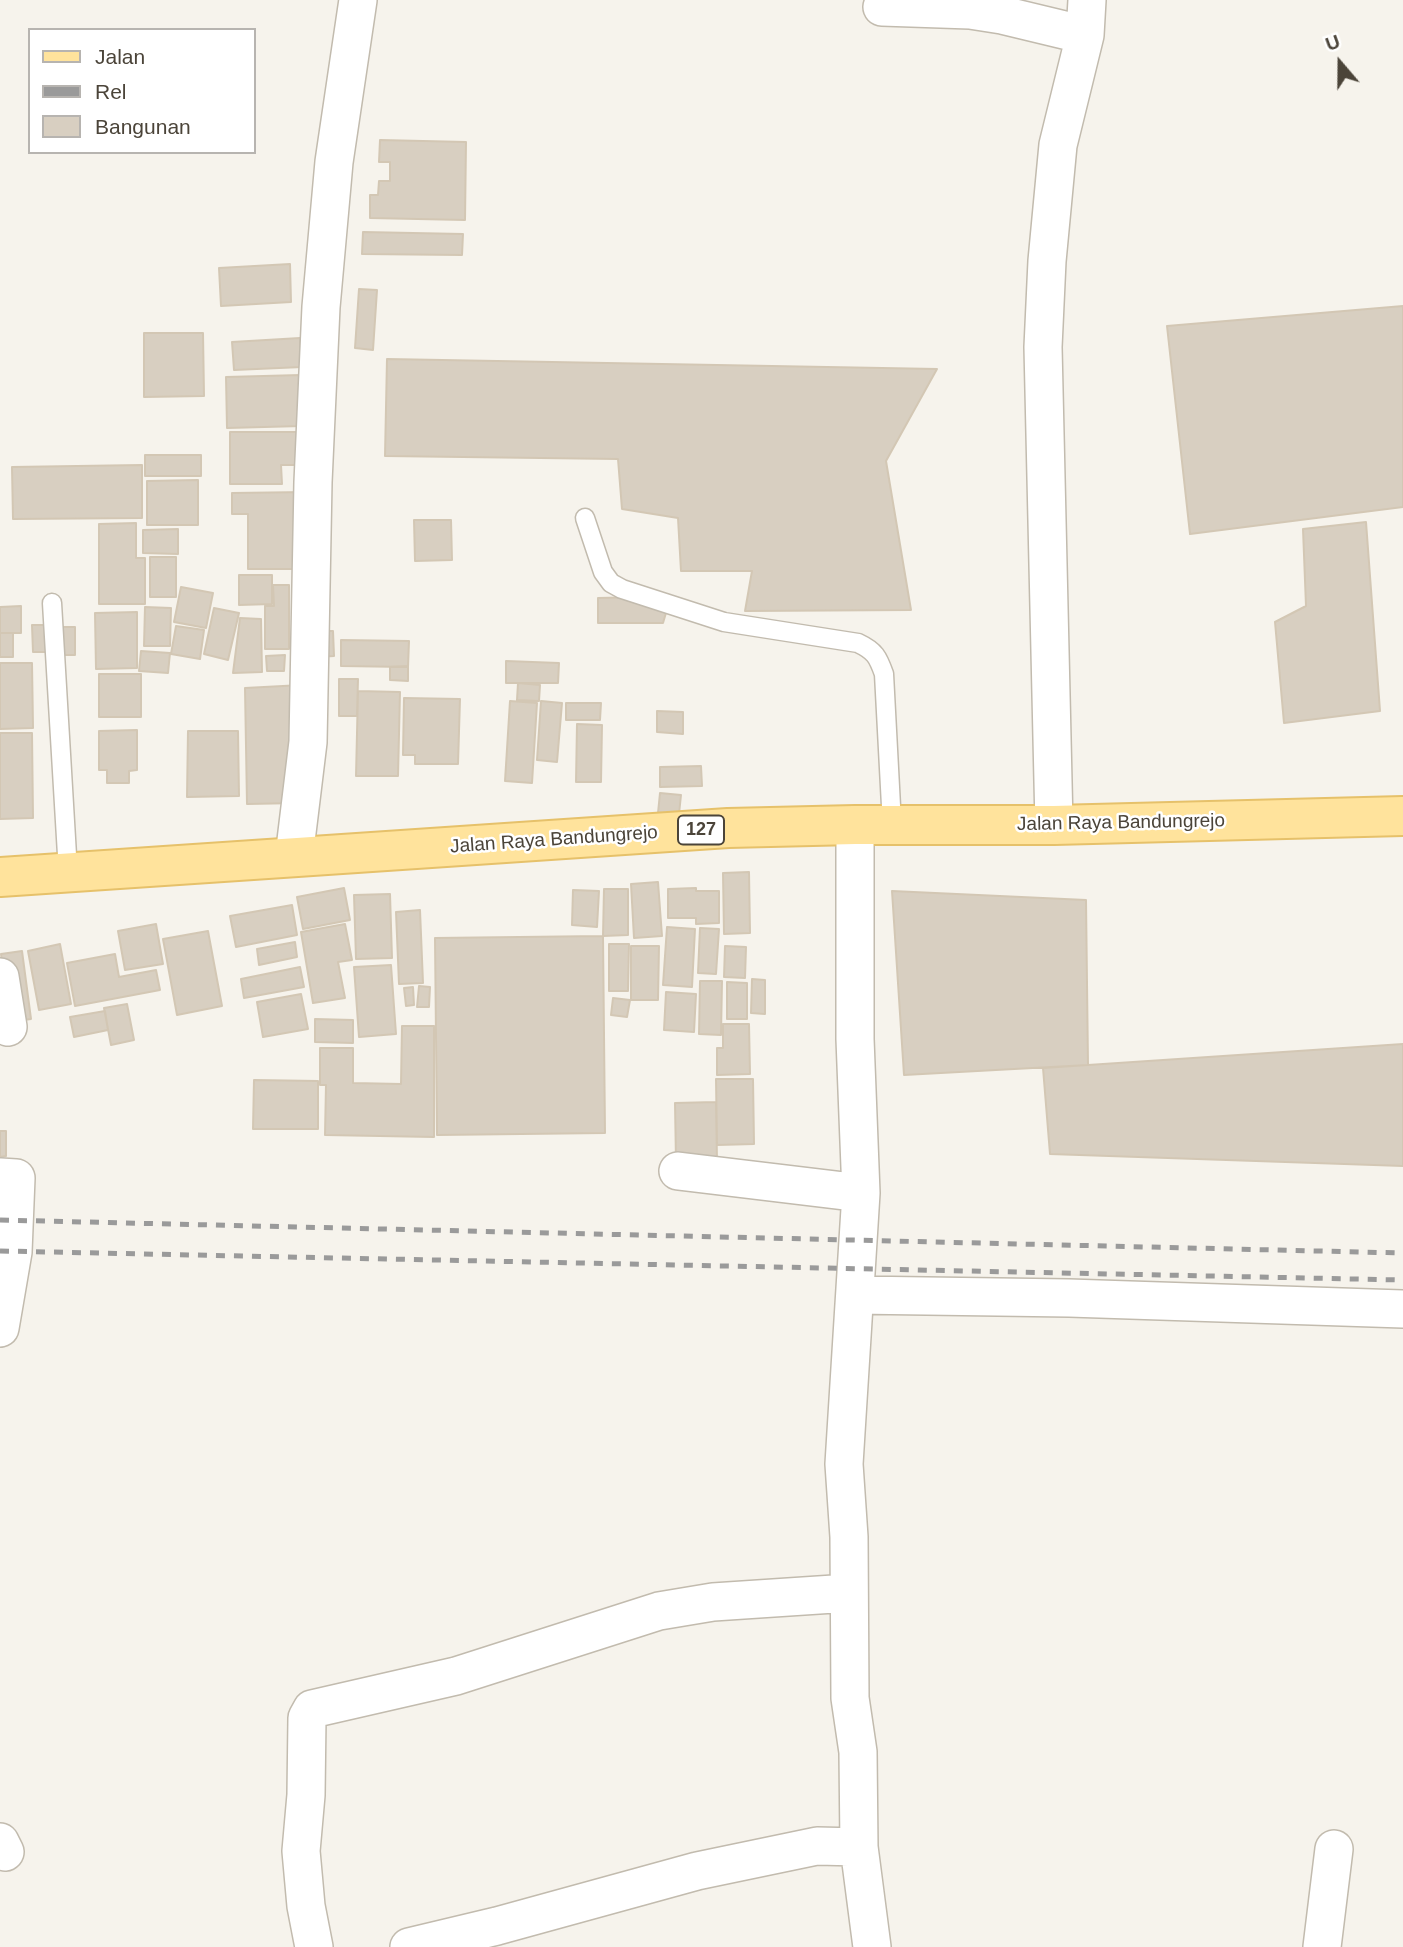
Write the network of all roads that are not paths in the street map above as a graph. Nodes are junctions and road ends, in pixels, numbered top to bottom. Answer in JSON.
{"nodes":[{"id":1,"x":358,"y":0,"type":"edge"},
{"id":2,"x":882,"y":7,"type":"dead end"},
{"id":3,"x":1086,"y":18,"type":"edge"},
{"id":4,"x":585,"y":517,"type":"dead end"},
{"id":5,"x":52,"y":603,"type":"dead end"},
{"id":6,"x":1403,"y":816,"type":"edge"},
{"id":7,"x":874,"y":825,"type":"junction"},
{"id":8,"x":1054,"y":825,"type":"junction"},
{"id":9,"x":294,"y":857,"type":"junction"},
{"id":10,"x":68,"y":872,"type":"junction"},
{"id":11,"x":0,"y":877,"type":"edge"},
{"id":12,"x":0,"y":977,"type":"edge"},
{"id":13,"x":8,"y":1027,"type":"dead end"},
{"id":14,"x":678,"y":1171,"type":"dead end"},
{"id":15,"x":0,"y":1177,"type":"edge"},
{"id":16,"x":861,"y":1193,"type":"junction"},
{"id":17,"x":855,"y":1295,"type":"junction"},
{"id":18,"x":1403,"y":1309,"type":"edge"},
{"id":19,"x":0,"y":1328,"type":"edge"},
{"id":20,"x":849,"y":1593,"type":"junction"},
{"id":21,"x":859,"y":1847,"type":"junction"},
{"id":22,"x":1334,"y":1849,"type":"dead end"},
{"id":23,"x":314,"y":1947,"type":"edge"},
{"id":24,"x":408,"y":1947,"type":"edge"},
{"id":25,"x":872,"y":1947,"type":"edge"},
{"id":26,"x":1322,"y":1947,"type":"edge"}],
"edges":[{"from":1,"to":9,"type":"street"},
{"from":2,"to":3,"type":"street"},
{"from":3,"to":8,"type":"street"},
{"from":4,"to":7,"type":"lane"},
{"from":5,"to":10,"type":"lane"},
{"from":6,"to":8,"type":"main road","name":"Jalan Raya Bandungrejo","number":"127"},
{"from":7,"to":8,"type":"main road","name":"Jalan Raya Bandungrejo","number":"127"},
{"from":7,"to":9,"type":"main road","name":"Jalan Raya Bandungrejo","number":"127"},
{"from":7,"to":16,"type":"street"},
{"from":9,"to":10,"type":"main road","name":"Jalan Raya Bandungrejo","number":"127"},
{"from":10,"to":11,"type":"main road","name":"Jalan Raya Bandungrejo","number":"127"},
{"from":12,"to":13,"type":"street"},
{"from":14,"to":16,"type":"street"},
{"from":15,"to":19,"type":"street"},
{"from":16,"to":17,"type":"street"},
{"from":17,"to":18,"type":"street"},
{"from":17,"to":20,"type":"street"},
{"from":20,"to":21,"type":"street"},
{"from":20,"to":23,"type":"street"},
{"from":21,"to":24,"type":"street"},
{"from":21,"to":25,"type":"street"},
{"from":22,"to":26,"type":"street"}]}
